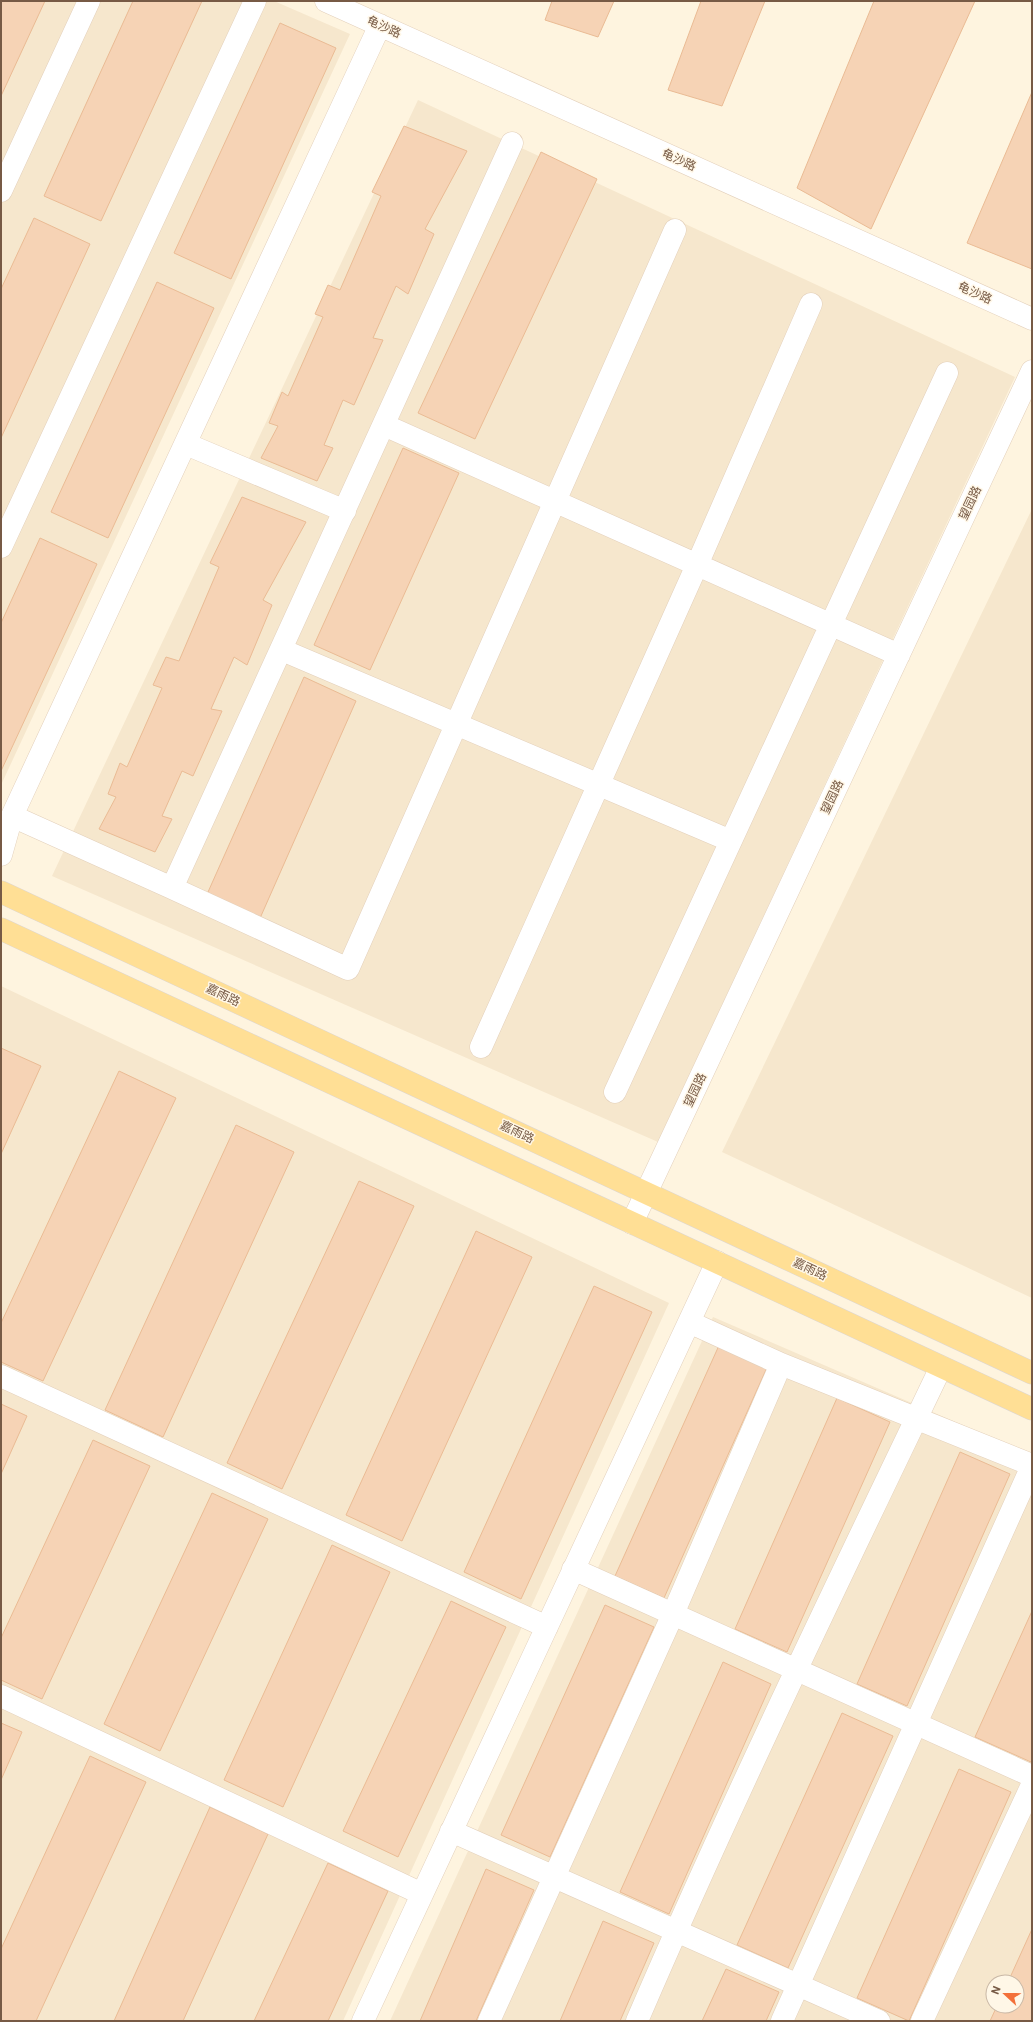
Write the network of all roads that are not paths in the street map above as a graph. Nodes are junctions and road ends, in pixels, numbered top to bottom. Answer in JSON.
{"nodes":[{"id":1,"x":89,"y":1,"type":"edge"},
{"id":2,"x":255,"y":1,"type":"edge"},
{"id":3,"x":326,"y":1,"type":"edge"},
{"id":4,"x":380,"y":26,"type":"junction"},
{"id":5,"x":512,"y":143,"type":"dead end"},
{"id":6,"x":1,"y":192,"type":"edge"},
{"id":7,"x":675,"y":230,"type":"dead end"},
{"id":8,"x":811,"y":304,"type":"dead end"},
{"id":9,"x":1032,"y":319,"type":"edge"},
{"id":10,"x":1032,"y":371,"type":"edge"},
{"id":11,"x":948,"y":373,"type":"dead end"},
{"id":12,"x":384,"y":425,"type":"junction"},
{"id":13,"x":186,"y":444,"type":"junction"},
{"id":14,"x":554,"y":501,"type":"junction"},
{"id":15,"x":345,"y":510,"type":"junction"},
{"id":16,"x":1,"y":547,"type":"edge"},
{"id":17,"x":697,"y":565,"type":"junction"},
{"id":18,"x":832,"y":625,"type":"junction"},
{"id":19,"x":282,"y":650,"type":"junction"},
{"id":20,"x":899,"y":655,"type":"junction"},
{"id":21,"x":456,"y":724,"type":"junction"},
{"id":22,"x":598,"y":785,"type":"junction"},
{"id":23,"x":12,"y":816,"type":"junction"},
{"id":24,"x":732,"y":841,"type":"junction"},
{"id":25,"x":1,"y":855,"type":"edge"},
{"id":26,"x":172,"y":888,"type":"junction"},
{"id":27,"x":1,"y":892,"type":"edge"},
{"id":28,"x":1,"y":929,"type":"edge"},
{"id":29,"x":481,"y":1047,"type":"dead end"},
{"id":30,"x":615,"y":1092,"type":"dead end"},
{"id":31,"x":646,"y":1193,"type":"junction"},
{"id":32,"x":632,"y":1223,"type":"junction"},
{"id":33,"x":717,"y":1262,"type":"junction"},
{"id":34,"x":689,"y":1322,"type":"junction"},
{"id":35,"x":781,"y":1364,"type":"junction"},
{"id":36,"x":941,"y":1367,"type":"junction"},
{"id":37,"x":1032,"y":1373,"type":"edge"},
{"id":38,"x":1,"y":1376,"type":"edge"},
{"id":39,"x":1032,"y":1409,"type":"edge"},
{"id":40,"x":916,"y":1420,"type":"junction"},
{"id":41,"x":1032,"y":1465,"type":"edge"},
{"id":42,"x":573,"y":1569,"type":"junction"},
{"id":43,"x":672,"y":1614,"type":"junction"},
{"id":44,"x":547,"y":1627,"type":"junction"},
{"id":45,"x":796,"y":1670,"type":"junction"},
{"id":46,"x":1,"y":1696,"type":"edge"},
{"id":47,"x":915,"y":1723,"type":"junction"},
{"id":48,"x":1032,"y":1776,"type":"edge"},
{"id":49,"x":1032,"y":1785,"type":"edge"},
{"id":50,"x":451,"y":1831,"type":"junction"},
{"id":51,"x":554,"y":1877,"type":"junction"},
{"id":52,"x":422,"y":1894,"type":"junction"},
{"id":53,"x":676,"y":1931,"type":"junction"},
{"id":54,"x":798,"y":1985,"type":"junction"},
{"id":55,"x":363,"y":2021,"type":"edge"},
{"id":56,"x":489,"y":2021,"type":"edge"},
{"id":57,"x":637,"y":2021,"type":"edge"},
{"id":58,"x":782,"y":2021,"type":"edge"},
{"id":59,"x":879,"y":2021,"type":"edge"},
{"id":60,"x":922,"y":2021,"type":"edge"}],
"edges":[{"from":1,"to":6,"type":"street"},
{"from":2,"to":16,"type":"street"},
{"from":3,"to":4,"type":"street","name":"龟沙路"},
{"from":4,"to":9,"type":"street","name":"龟沙路"},
{"from":4,"to":13,"type":"street"},
{"from":5,"to":12,"type":"street"},
{"from":7,"to":14,"type":"street"},
{"from":8,"to":17,"type":"street"},
{"from":10,"to":20,"type":"street","name":"望园路"},
{"from":11,"to":18,"type":"street"},
{"from":12,"to":14,"type":"street"},
{"from":12,"to":15,"type":"street"},
{"from":13,"to":15,"type":"street"},
{"from":13,"to":23,"type":"street"},
{"from":14,"to":17,"type":"street"},
{"from":14,"to":21,"type":"street"},
{"from":15,"to":19,"type":"street"},
{"from":17,"to":18,"type":"street"},
{"from":17,"to":22,"type":"street"},
{"from":18,"to":20,"type":"street"},
{"from":18,"to":24,"type":"street"},
{"from":19,"to":21,"type":"street"},
{"from":19,"to":26,"type":"street"},
{"from":20,"to":31,"type":"street","name":"望园路"},
{"from":21,"to":22,"type":"street"},
{"from":21,"to":26,"type":"street"},
{"from":22,"to":24,"type":"street"},
{"from":22,"to":29,"type":"street"},
{"from":23,"to":25,"type":"street"},
{"from":23,"to":26,"type":"street"},
{"from":24,"to":30,"type":"street"},
{"from":27,"to":31,"type":"main road","name":"嘉雨路"},
{"from":28,"to":32,"type":"main road"},
{"from":31,"to":32,"type":"street","name":"望园路"},
{"from":31,"to":37,"type":"main road","name":"嘉雨路"},
{"from":32,"to":33,"type":"main road"},
{"from":33,"to":34,"type":"street"},
{"from":33,"to":36,"type":"main road"},
{"from":34,"to":35,"type":"street"},
{"from":34,"to":42,"type":"street"},
{"from":35,"to":40,"type":"street"},
{"from":35,"to":43,"type":"street"},
{"from":36,"to":39,"type":"main road"},
{"from":36,"to":40,"type":"street"},
{"from":38,"to":44,"type":"street"},
{"from":40,"to":41,"type":"street"},
{"from":40,"to":45,"type":"street"},
{"from":41,"to":47,"type":"street"},
{"from":42,"to":43,"type":"street"},
{"from":42,"to":44,"type":"street"},
{"from":43,"to":45,"type":"street"},
{"from":43,"to":51,"type":"street"},
{"from":44,"to":50,"type":"street"},
{"from":45,"to":47,"type":"street"},
{"from":45,"to":53,"type":"street"},
{"from":46,"to":52,"type":"street"},
{"from":47,"to":48,"type":"street"},
{"from":47,"to":54,"type":"street"},
{"from":49,"to":60,"type":"street"},
{"from":50,"to":51,"type":"street"},
{"from":50,"to":52,"type":"street"},
{"from":51,"to":53,"type":"street"},
{"from":51,"to":56,"type":"street"},
{"from":52,"to":55,"type":"street"},
{"from":53,"to":54,"type":"street"},
{"from":53,"to":57,"type":"street"},
{"from":54,"to":58,"type":"street"},
{"from":54,"to":59,"type":"street"}]}
